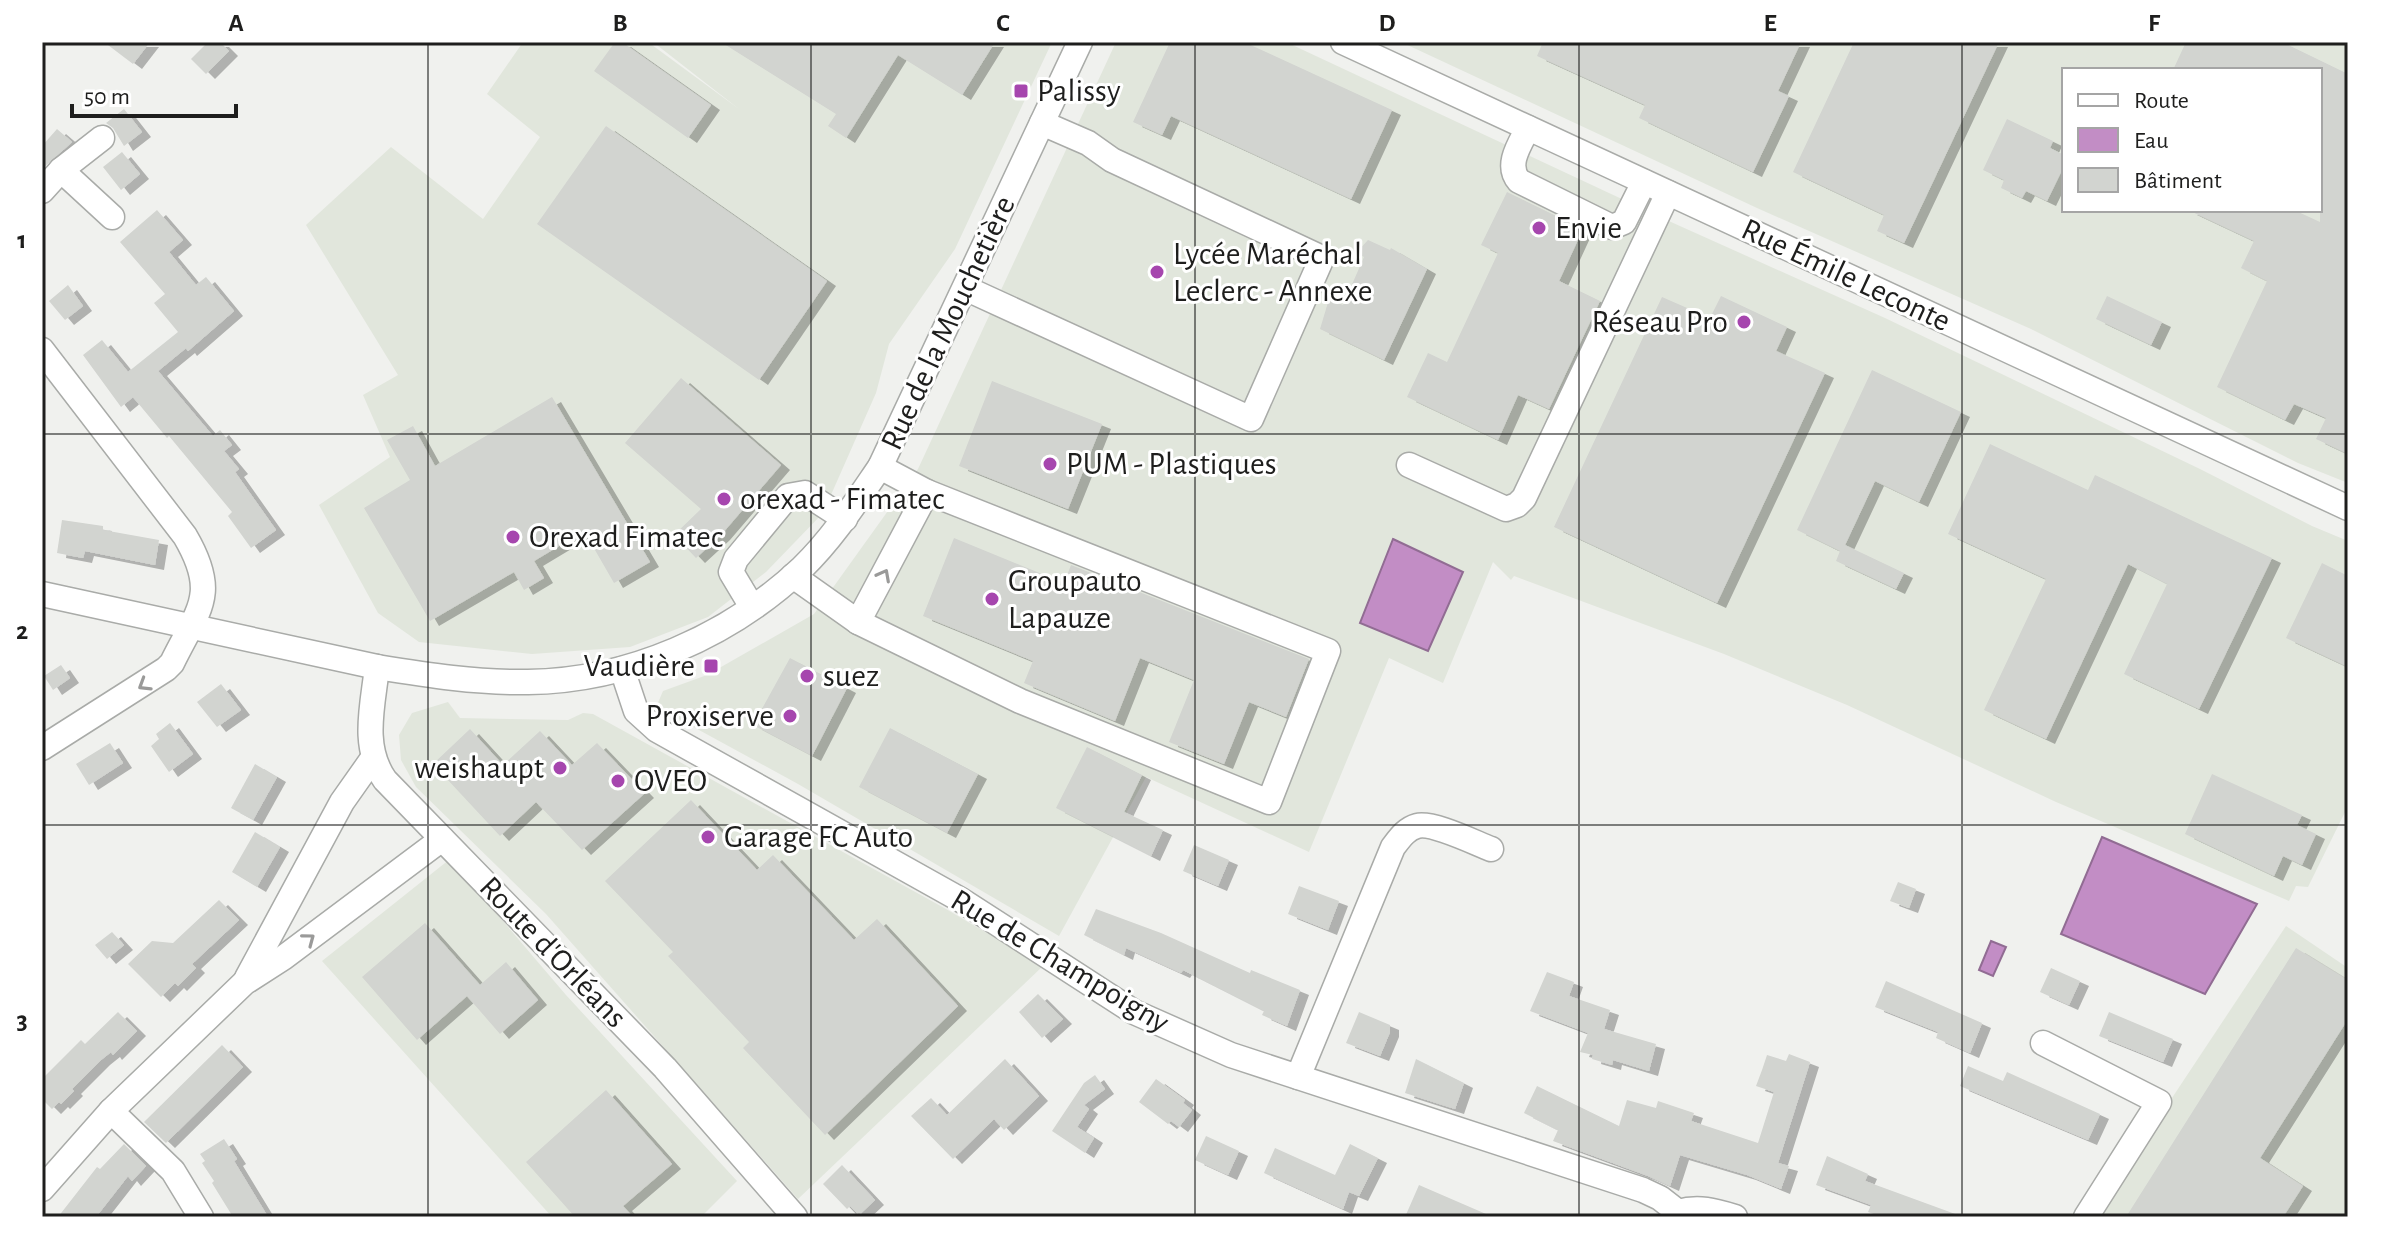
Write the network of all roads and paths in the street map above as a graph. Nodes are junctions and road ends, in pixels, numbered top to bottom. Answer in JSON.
{"nodes":[{"id":1,"x":1080,"y":42,"type":"edge"},
{"id":2,"x":1343,"y":42,"type":"edge"},
{"id":3,"x":1042,"y":123,"type":"junction"},
{"id":4,"x":1528,"y":128,"type":"junction"},
{"id":5,"x":102,"y":138,"type":"dead end"},
{"id":6,"x":61,"y":170,"type":"junction"},
{"id":7,"x":1644,"y":182,"type":"junction"},
{"id":8,"x":42,"y":191,"type":"edge"},
{"id":9,"x":1668,"y":193,"type":"junction"},
{"id":10,"x":112,"y":217,"type":"dead end"},
{"id":11,"x":965,"y":288,"type":"junction"},
{"id":12,"x":42,"y":350,"type":"edge"},
{"id":13,"x":1409,"y":465,"type":"dead end"},
{"id":14,"x":880,"y":467,"type":"junction"},
{"id":15,"x":927,"y":492,"type":"junction"},
{"id":16,"x":2348,"y":508,"type":"edge"},
{"id":17,"x":845,"y":519,"type":"junction"},
{"id":18,"x":793,"y":576,"type":"junction"},
{"id":19,"x":42,"y":594,"type":"edge"},
{"id":20,"x":752,"y":607,"type":"junction"},
{"id":21,"x":858,"y":622,"type":"junction"},
{"id":22,"x":190,"y":625,"type":"junction"},
{"id":23,"x":377,"y":667,"type":"junction"},
{"id":24,"x":622,"y":669,"type":"junction"},
{"id":25,"x":42,"y":748,"type":"edge"},
{"id":26,"x":373,"y":758,"type":"junction"},
{"id":27,"x":442,"y":839,"type":"junction"},
{"id":28,"x":1491,"y":849,"type":"dead end"},
{"id":29,"x":244,"y":983,"type":"junction"},
{"id":30,"x":2043,"y":1043,"type":"dead end"},
{"id":31,"x":1298,"y":1077,"type":"junction"},
{"id":32,"x":111,"y":1111,"type":"junction"},
{"id":33,"x":42,"y":1189,"type":"edge"},
{"id":34,"x":1680,"y":1214,"type":"edge"},
{"id":35,"x":201,"y":1217,"type":"edge"},
{"id":36,"x":795,"y":1217,"type":"edge"},
{"id":37,"x":1735,"y":1217,"type":"edge"},
{"id":38,"x":2086,"y":1217,"type":"edge"}],
"edges":[{"from":1,"to":3,"type":"street","name":"Rue de la Mouchetière"},
{"from":2,"to":4,"type":"street","name":"Rue Émile Leconte"},
{"from":3,"to":11,"type":"street","name":"Rue de la Mouchetière"},
{"from":3,"to":11,"type":"street"},
{"from":4,"to":7,"type":"street","name":"Rue Émile Leconte"},
{"from":4,"to":7,"type":"street"},
{"from":5,"to":6,"type":"street"},
{"from":6,"to":8,"type":"street"},
{"from":6,"to":10,"type":"street"},
{"from":7,"to":9,"type":"street","name":"Rue Émile Leconte"},
{"from":9,"to":13,"type":"street"},
{"from":9,"to":16,"type":"street","name":"Rue Émile Leconte"},
{"from":11,"to":14,"type":"street","name":"Rue de la Mouchetière"},
{"from":12,"to":22,"type":"street"},
{"from":14,"to":15,"type":"street"},
{"from":14,"to":17,"type":"street","name":"Rue de la Mouchetière"},
{"from":21,"to":15,"type":"street","one_way":true},
{"from":15,"to":21,"type":"street"},
{"from":17,"to":18,"type":"street","name":"Rue de la Mouchetière"},
{"from":17,"to":20,"type":"street"},
{"from":18,"to":20,"type":"street","name":"Rue de la Mouchetière"},
{"from":18,"to":21,"type":"street"},
{"from":19,"to":22,"type":"street","name":"Rue de la Mouchetière"},
{"from":20,"to":24,"type":"street","name":"Rue de la Mouchetière"},
{"from":22,"to":23,"type":"street","name":"Rue de la Mouchetière"},
{"from":22,"to":25,"type":"street","one_way":true},
{"from":23,"to":24,"type":"street","name":"Rue de la Mouchetière"},
{"from":23,"to":26,"type":"street"},
{"from":24,"to":31,"type":"street","name":"Rue de Champoigny"},
{"from":26,"to":27,"type":"street","name":"Route d'Orléans"},
{"from":26,"to":29,"type":"street"},
{"from":29,"to":27,"type":"street","one_way":true},
{"from":27,"to":36,"type":"street","name":"Route d'Orléans"},
{"from":28,"to":31,"type":"street"},
{"from":29,"to":32,"type":"street"},
{"from":30,"to":38,"type":"street"},
{"from":31,"to":34,"type":"street","name":"Rue de Champoigny"},
{"from":32,"to":33,"type":"street"},
{"from":32,"to":35,"type":"street"},
{"from":34,"to":37,"type":"street","name":"Rue de Champoigny"}]}
